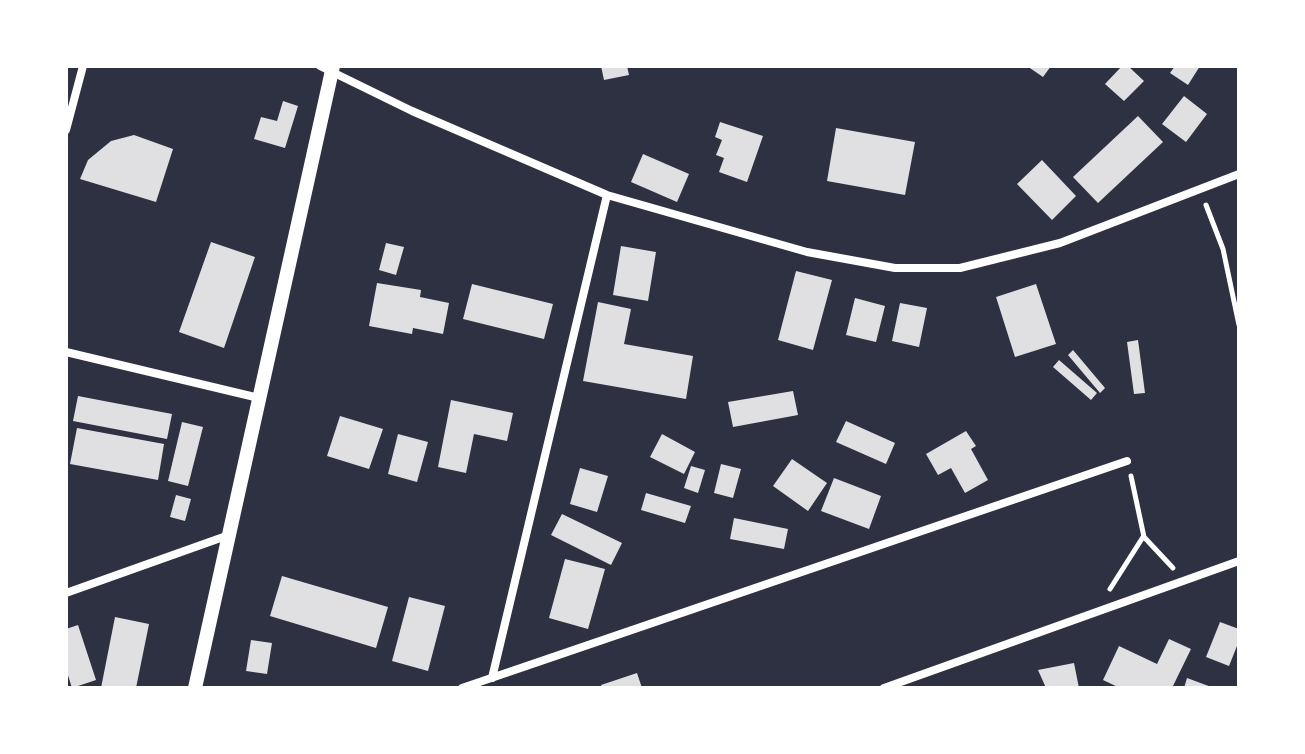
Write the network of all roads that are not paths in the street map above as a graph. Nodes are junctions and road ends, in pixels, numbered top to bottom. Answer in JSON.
{"nodes":[{"id":1,"x":83,"y":66,"type":"edge"},
{"id":2,"x":328,"y":67,"type":"edge"},
{"id":3,"x":66,"y":130,"type":"edge"},
{"id":4,"x":1239,"y":174,"type":"edge"},
{"id":5,"x":607,"y":195,"type":"junction"},
{"id":6,"x":66,"y":352,"type":"edge"},
{"id":7,"x":259,"y":398,"type":"junction"},
{"id":8,"x":1127,"y":461,"type":"road end"},
{"id":9,"x":229,"y":535,"type":"junction"},
{"id":10,"x":1239,"y":561,"type":"edge"},
{"id":11,"x":66,"y":593,"type":"edge"},
{"id":12,"x":492,"y":678,"type":"junction"},
{"id":13,"x":890,"y":687,"type":"edge"},
{"id":14,"x":195,"y":688,"type":"edge"},
{"id":15,"x":462,"y":688,"type":"edge"}],
"edges":[{"from":1,"to":3,"type":"street"},
{"from":2,"to":5,"type":"street"},
{"from":2,"to":7,"type":"street"},
{"from":4,"to":5,"type":"street"},
{"from":5,"to":12,"type":"street"},
{"from":6,"to":7,"type":"street"},
{"from":7,"to":9,"type":"street"},
{"from":8,"to":12,"type":"street"},
{"from":9,"to":11,"type":"street"},
{"from":9,"to":14,"type":"street"},
{"from":10,"to":13,"type":"street"},
{"from":12,"to":15,"type":"street"}]}
